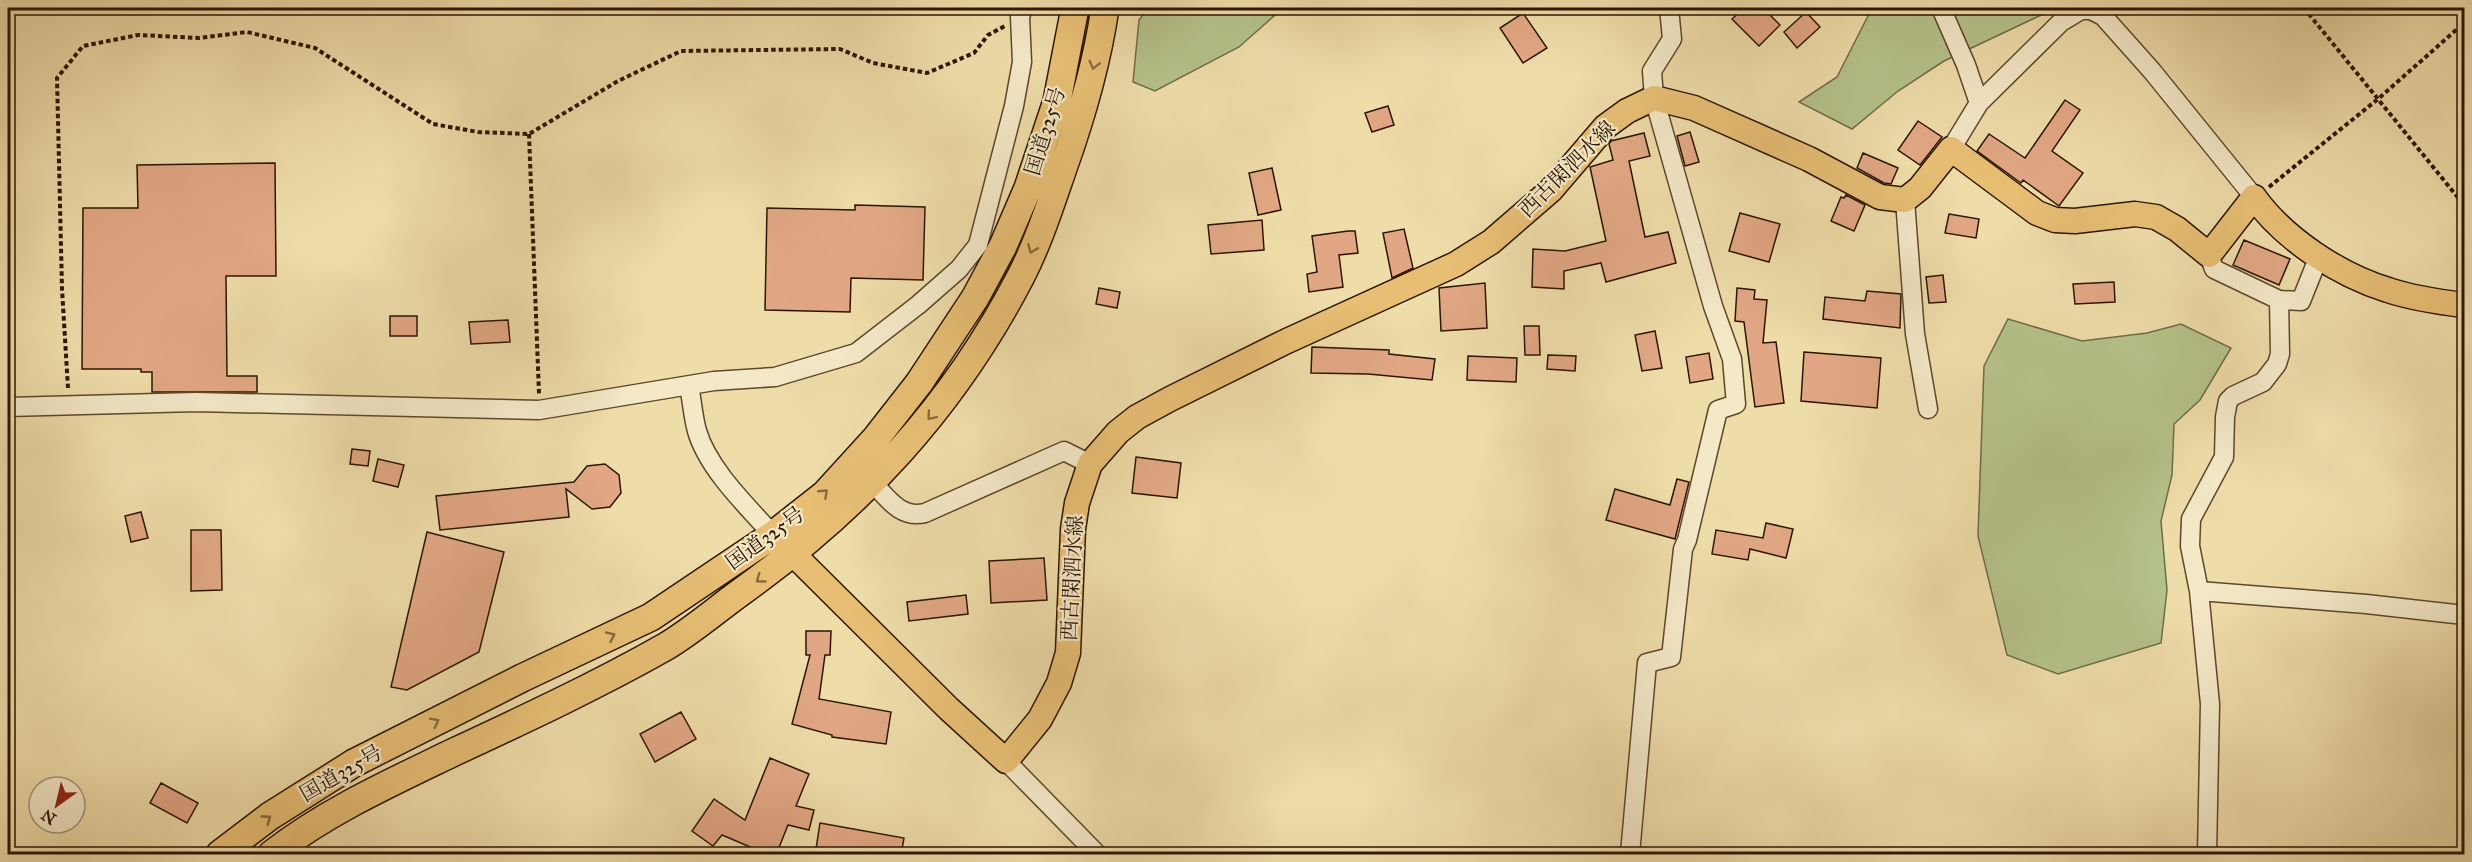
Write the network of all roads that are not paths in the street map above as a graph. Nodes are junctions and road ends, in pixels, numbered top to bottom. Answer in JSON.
{"nodes":[{"id":1,"x":1075,"y":8,"type":"edge"},
{"id":2,"x":1105,"y":8,"type":"edge"},
{"id":3,"x":1669,"y":8,"type":"edge"},
{"id":4,"x":1941,"y":8,"type":"edge"},
{"id":5,"x":1022,"y":12,"type":"edge"},
{"id":6,"x":1654,"y":98,"type":"junction"},
{"id":7,"x":1979,"y":103,"type":"junction"},
{"id":8,"x":1951,"y":149,"type":"junction"},
{"id":9,"x":2254,"y":197,"type":"junction"},
{"id":10,"x":1905,"y":200,"type":"junction"},
{"id":11,"x":2209,"y":255,"type":"junction"},
{"id":12,"x":2319,"y":256,"type":"junction"},
{"id":13,"x":2278,"y":300,"type":"junction"},
{"id":14,"x":2464,"y":305,"type":"edge"},
{"id":15,"x":689,"y":386,"type":"junction"},
{"id":16,"x":8,"y":407,"type":"edge"},
{"id":17,"x":1928,"y":409,"type":"dead end"},
{"id":18,"x":1090,"y":464,"type":"junction"},
{"id":19,"x":872,"y":483,"type":"junction"},
{"id":20,"x":773,"y":535,"type":"junction"},
{"id":21,"x":794,"y":554,"type":"junction"},
{"id":22,"x":2199,"y":591,"type":"junction"},
{"id":23,"x":2464,"y":615,"type":"edge"},
{"id":24,"x":1006,"y":761,"type":"junction"},
{"id":25,"x":1095,"y":854,"type":"edge"},
{"id":26,"x":220,"y":855,"type":"edge"},
{"id":27,"x":272,"y":855,"type":"edge"},
{"id":28,"x":1630,"y":855,"type":"edge"},
{"id":29,"x":2207,"y":855,"type":"edge"}],
"edges":[{"from":20,"to":1,"type":"highway","name":"国道325号","one_way":true},
{"from":2,"to":19,"type":"highway","name":"国道325号","one_way":true},
{"from":3,"to":6,"type":"street"},
{"from":4,"to":7,"type":"street"},
{"from":5,"to":15,"type":"street"},
{"from":6,"to":10,"type":"main road"},
{"from":6,"to":18,"type":"main road","name":"西古閑泗水線"},
{"from":6,"to":28,"type":"street"},
{"from":7,"to":8,"type":"street"},
{"from":7,"to":9,"type":"street"},
{"from":8,"to":10,"type":"main road"},
{"from":8,"to":11,"type":"main road"},
{"from":9,"to":11,"type":"main road"},
{"from":9,"to":12,"type":"main road"},
{"from":10,"to":17,"type":"street"},
{"from":11,"to":13,"type":"street"},
{"from":12,"to":13,"type":"street"},
{"from":12,"to":14,"type":"main road"},
{"from":13,"to":22,"type":"street"},
{"from":15,"to":16,"type":"street"},
{"from":15,"to":20,"type":"street"},
{"from":18,"to":19,"type":"street"},
{"from":18,"to":24,"type":"main road","name":"西古閑泗水線"},
{"from":19,"to":21,"type":"highway","name":"国道325号"},
{"from":20,"to":21,"type":"main road"},
{"from":26,"to":20,"type":"highway","name":"国道325号","one_way":true},
{"from":21,"to":24,"type":"main road"},
{"from":21,"to":27,"type":"highway","name":"国道325号","one_way":true},
{"from":22,"to":23,"type":"street"},
{"from":22,"to":29,"type":"street"},
{"from":24,"to":25,"type":"street"}]}
